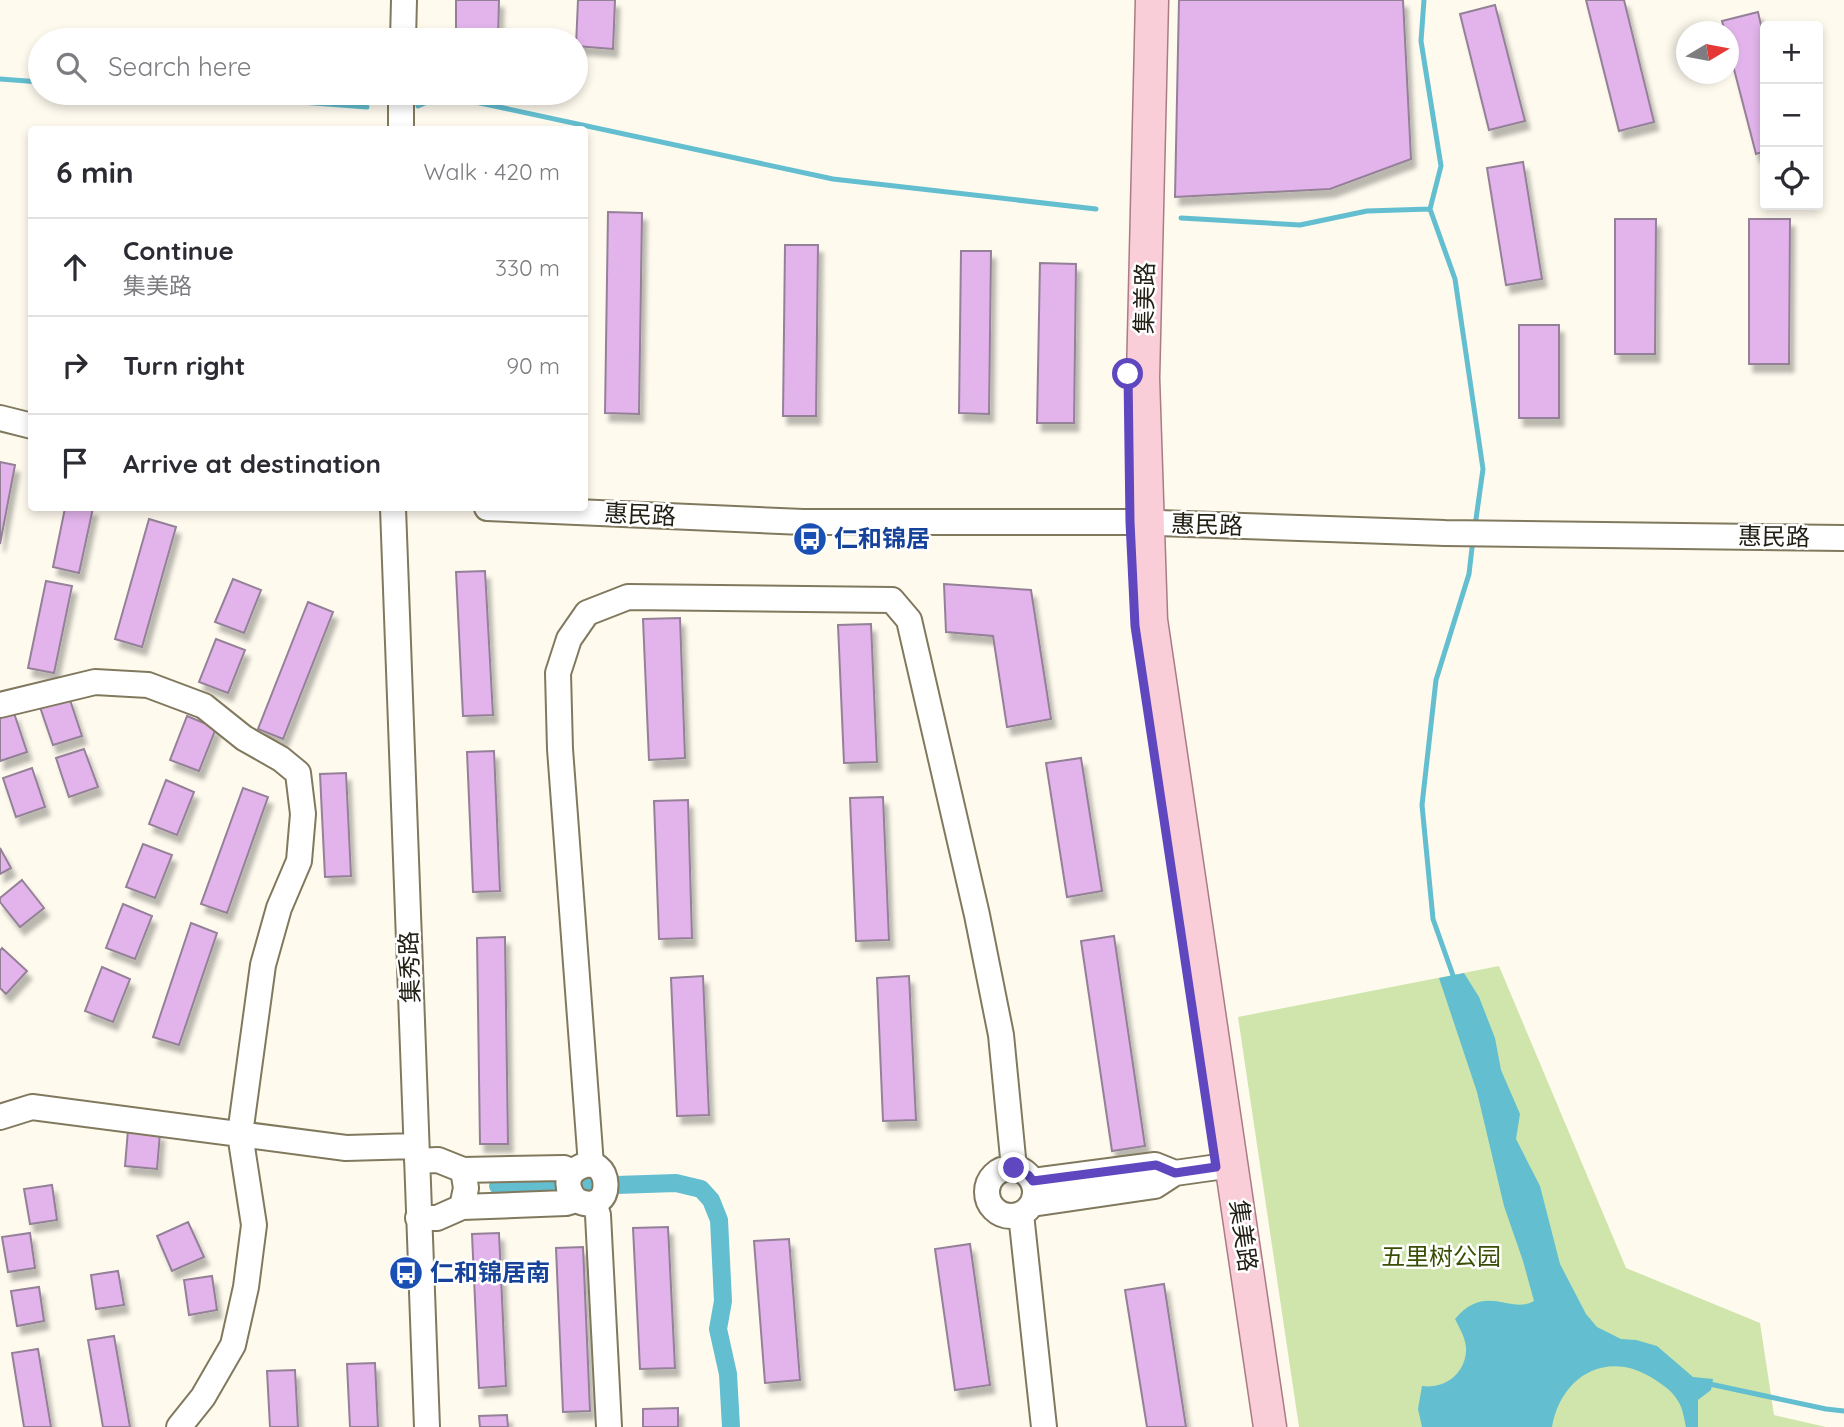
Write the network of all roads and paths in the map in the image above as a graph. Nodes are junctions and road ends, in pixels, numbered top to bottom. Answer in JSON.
{"nodes":[{"id":1,"x":404,"y":0,"type":"edge"},
{"id":2,"x":1138,"y":0,"type":"edge"},
{"id":3,"x":1152,"y":0,"type":"edge"},
{"id":4,"x":403,"y":28,"type":"edge"},
{"id":5,"x":401,"y":105,"type":"edge"},
{"id":6,"x":401,"y":126,"type":"edge"},
{"id":7,"x":0,"y":418,"type":"edge"},
{"id":8,"x":28,"y":425,"type":"edge"},
{"id":9,"x":393,"y":511,"type":"edge"},
{"id":10,"x":554,"y":511,"type":"edge"},
{"id":11,"x":1139,"y":523,"type":"junction"},
{"id":12,"x":1844,"y":538,"type":"edge"},
{"id":13,"x":0,"y":705,"type":"edge"},
{"id":14,"x":0,"y":1117,"type":"edge"},
{"id":15,"x":240,"y":1134,"type":"junction"},
{"id":16,"x":416,"y":1153,"type":"junction"},
{"id":17,"x":1224,"y":1166,"type":"junction"},
{"id":18,"x":582,"y":1169,"type":"junction"},
{"id":19,"x":463,"y":1170,"type":"junction"},
{"id":20,"x":1025,"y":1192,"type":"junction"},
{"id":21,"x":585,"y":1202,"type":"junction"},
{"id":22,"x":462,"y":1207,"type":"junction"},
{"id":23,"x":418,"y":1218,"type":"junction"},
{"id":24,"x":179,"y":1427,"type":"edge"},
{"id":25,"x":427,"y":1427,"type":"edge"},
{"id":26,"x":608,"y":1427,"type":"edge"},
{"id":27,"x":1044,"y":1427,"type":"edge"},
{"id":28,"x":1251,"y":1427,"type":"edge"},
{"id":29,"x":1270,"y":1427,"type":"edge"}],
"edges":[{"from":1,"to":4,"type":"street"},
{"from":2,"to":11,"type":"main road","name":"集美路"},
{"from":3,"to":11,"type":"main road","name":"集美路"},
{"from":5,"to":6,"type":"street"},
{"from":7,"to":8,"type":"street"},
{"from":9,"to":16,"type":"street","name":"集秀路"},
{"from":10,"to":11,"type":"street","name":"惠民路"},
{"from":11,"to":12,"type":"street","name":"惠民路"},
{"from":11,"to":17,"type":"main road","name":"集美路"},
{"from":13,"to":15,"type":"street"},
{"from":14,"to":15,"type":"street"},
{"from":15,"to":16,"type":"street"},
{"from":15,"to":24,"type":"street"},
{"from":16,"to":19,"type":"street"},
{"from":16,"to":23,"type":"street","name":"集秀路"},
{"from":17,"to":20,"type":"street"},
{"from":17,"to":28,"type":"main road","name":"集美路"},
{"from":17,"to":29,"type":"main road","name":"集美路"},
{"from":18,"to":19,"type":"street"},
{"from":18,"to":20,"type":"street"},
{"from":18,"to":21,"type":"street"},
{"from":18,"to":21,"type":"street"},
{"from":19,"to":22,"type":"street"},
{"from":20,"to":27,"type":"street"},
{"from":21,"to":22,"type":"street"},
{"from":21,"to":26,"type":"street"},
{"from":22,"to":23,"type":"street"},
{"from":23,"to":25,"type":"street","name":"集秀路"}]}
